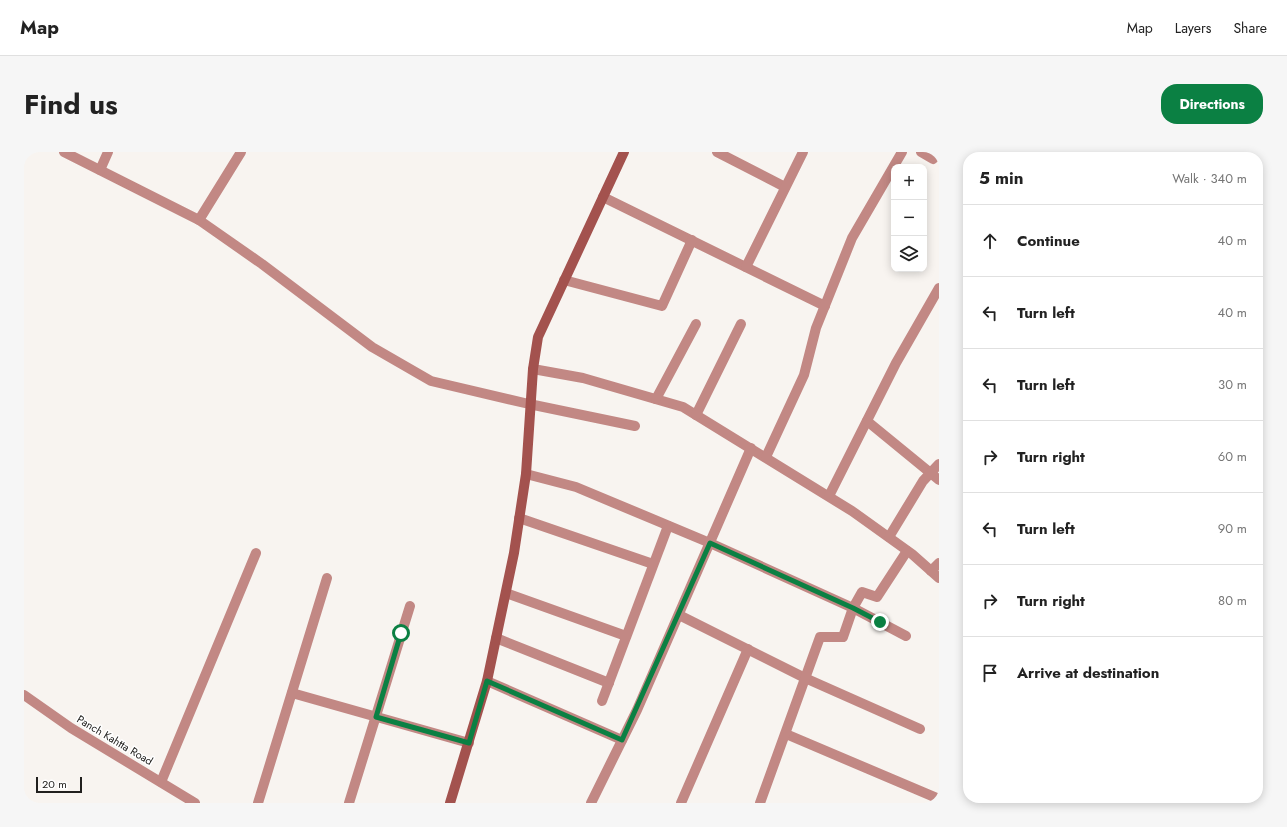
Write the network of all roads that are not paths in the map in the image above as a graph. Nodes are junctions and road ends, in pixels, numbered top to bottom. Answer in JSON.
{"nodes":[{"id":1,"x":64,"y":152,"type":"edge"},
{"id":2,"x":108,"y":152,"type":"edge"},
{"id":3,"x":241,"y":152,"type":"edge"},
{"id":4,"x":624,"y":152,"type":"edge"},
{"id":5,"x":717,"y":152,"type":"edge"},
{"id":6,"x":803,"y":152,"type":"edge"},
{"id":7,"x":902,"y":152,"type":"edge"},
{"id":8,"x":921,"y":152,"type":"edge"},
{"id":9,"x":939,"y":153,"type":"edge"},
{"id":10,"x":100,"y":170,"type":"junction"},
{"id":11,"x":785,"y":187,"type":"junction"},
{"id":12,"x":603,"y":197,"type":"junction"},
{"id":13,"x":199,"y":220,"type":"junction"},
{"id":14,"x":692,"y":240,"type":"junction"},
{"id":15,"x":746,"y":267,"type":"junction"},
{"id":16,"x":564,"y":280,"type":"junction"},
{"id":17,"x":939,"y":288,"type":"edge"},
{"id":18,"x":825,"y":306,"type":"junction"},
{"id":19,"x":696,"y":324,"type":"dead end"},
{"id":20,"x":741,"y":324,"type":"dead end"},
{"id":21,"x":533,"y":368,"type":"junction"},
{"id":22,"x":656,"y":399,"type":"junction"},
{"id":23,"x":529,"y":404,"type":"junction"},
{"id":24,"x":696,"y":415,"type":"junction"},
{"id":25,"x":867,"y":421,"type":"junction"},
{"id":26,"x":635,"y":426,"type":"dead end"},
{"id":27,"x":751,"y":448,"type":"junction"},
{"id":28,"x":766,"y":457,"type":"junction"},
{"id":29,"x":939,"y":464,"type":"edge"},
{"id":30,"x":930,"y":473,"type":"junction"},
{"id":31,"x":526,"y":474,"type":"junction"},
{"id":32,"x":939,"y":480,"type":"edge"},
{"id":33,"x":829,"y":496,"type":"junction"},
{"id":34,"x":519,"y":518,"type":"junction"},
{"id":35,"x":668,"y":526,"type":"junction"},
{"id":36,"x":889,"y":538,"type":"junction"},
{"id":37,"x":710,"y":543,"type":"junction"},
{"id":38,"x":907,"y":550,"type":"junction"},
{"id":39,"x":256,"y":553,"type":"dead end"},
{"id":40,"x":939,"y":563,"type":"edge"},
{"id":41,"x":653,"y":564,"type":"junction"},
{"id":42,"x":935,"y":574,"type":"edge"},
{"id":43,"x":327,"y":578,"type":"dead end"},
{"id":44,"x":506,"y":593,"type":"junction"},
{"id":45,"x":410,"y":606,"type":"dead end"},
{"id":46,"x":853,"y":608,"type":"junction"},
{"id":47,"x":679,"y":615,"type":"junction"},
{"id":48,"x":626,"y":636,"type":"junction"},
{"id":49,"x":906,"y":636,"type":"dead end"},
{"id":50,"x":496,"y":638,"type":"junction"},
{"id":51,"x":748,"y":649,"type":"junction"},
{"id":52,"x":805,"y":678,"type":"junction"},
{"id":53,"x":487,"y":681,"type":"junction"},
{"id":54,"x":609,"y":683,"type":"junction"},
{"id":55,"x":292,"y":693,"type":"junction"},
{"id":56,"x":24,"y":695,"type":"edge"},
{"id":57,"x":602,"y":701,"type":"dead end"},
{"id":58,"x":376,"y":717,"type":"junction"},
{"id":59,"x":920,"y":729,"type":"dead end"},
{"id":60,"x":786,"y":734,"type":"junction"},
{"id":61,"x":622,"y":740,"type":"junction"},
{"id":62,"x":469,"y":743,"type":"junction"},
{"id":63,"x":161,"y":782,"type":"junction"},
{"id":64,"x":939,"y":799,"type":"edge"},
{"id":65,"x":195,"y":803,"type":"edge"},
{"id":66,"x":258,"y":803,"type":"edge"},
{"id":67,"x":349,"y":803,"type":"edge"},
{"id":68,"x":450,"y":803,"type":"edge"},
{"id":69,"x":591,"y":803,"type":"edge"},
{"id":70,"x":681,"y":803,"type":"edge"},
{"id":71,"x":760,"y":803,"type":"edge"}],
"edges":[{"from":1,"to":10,"type":"street"},
{"from":2,"to":10,"type":"street"},
{"from":3,"to":13,"type":"street"},
{"from":4,"to":12,"type":"main road"},
{"from":5,"to":11,"type":"street"},
{"from":6,"to":11,"type":"street"},
{"from":7,"to":18,"type":"street"},
{"from":8,"to":9,"type":"street"},
{"from":10,"to":13,"type":"street"},
{"from":11,"to":15,"type":"street"},
{"from":12,"to":14,"type":"street"},
{"from":12,"to":16,"type":"main road"},
{"from":13,"to":23,"type":"street"},
{"from":14,"to":15,"type":"street"},
{"from":14,"to":16,"type":"street"},
{"from":15,"to":18,"type":"street"},
{"from":16,"to":21,"type":"main road"},
{"from":17,"to":25,"type":"street"},
{"from":18,"to":28,"type":"street"},
{"from":19,"to":22,"type":"street"},
{"from":20,"to":24,"type":"street"},
{"from":21,"to":22,"type":"street"},
{"from":21,"to":23,"type":"main road"},
{"from":22,"to":24,"type":"street"},
{"from":23,"to":26,"type":"street"},
{"from":23,"to":31,"type":"main road"},
{"from":24,"to":27,"type":"street"},
{"from":25,"to":30,"type":"street"},
{"from":25,"to":33,"type":"street"},
{"from":27,"to":28,"type":"street"},
{"from":27,"to":37,"type":"street"},
{"from":28,"to":33,"type":"street"},
{"from":29,"to":30,"type":"street"},
{"from":30,"to":32,"type":"street"},
{"from":30,"to":36,"type":"street"},
{"from":31,"to":34,"type":"main road"},
{"from":31,"to":35,"type":"street"},
{"from":33,"to":36,"type":"street"},
{"from":34,"to":41,"type":"street"},
{"from":34,"to":44,"type":"main road"},
{"from":35,"to":37,"type":"street"},
{"from":35,"to":41,"type":"street"},
{"from":36,"to":38,"type":"street"},
{"from":37,"to":46,"type":"street"},
{"from":37,"to":47,"type":"street"},
{"from":38,"to":42,"type":"street"},
{"from":38,"to":46,"type":"street"},
{"from":39,"to":63,"type":"street"},
{"from":40,"to":42,"type":"street"},
{"from":41,"to":48,"type":"street"},
{"from":43,"to":55,"type":"street"},
{"from":44,"to":48,"type":"street"},
{"from":44,"to":50,"type":"main road"},
{"from":45,"to":58,"type":"street"},
{"from":46,"to":49,"type":"street"},
{"from":46,"to":52,"type":"street"},
{"from":47,"to":51,"type":"street"},
{"from":47,"to":61,"type":"street"},
{"from":48,"to":54,"type":"street"},
{"from":50,"to":53,"type":"main road"},
{"from":50,"to":54,"type":"street"},
{"from":51,"to":52,"type":"street"},
{"from":51,"to":70,"type":"street"},
{"from":52,"to":59,"type":"street"},
{"from":52,"to":60,"type":"street"},
{"from":53,"to":61,"type":"street"},
{"from":53,"to":62,"type":"main road"},
{"from":54,"to":57,"type":"street"},
{"from":55,"to":58,"type":"street"},
{"from":55,"to":66,"type":"street"},
{"from":56,"to":63,"type":"street","name":"Panch Kahtta Road"},
{"from":58,"to":62,"type":"street"},
{"from":58,"to":67,"type":"street"},
{"from":60,"to":64,"type":"street"},
{"from":60,"to":71,"type":"street"},
{"from":61,"to":69,"type":"street"},
{"from":62,"to":68,"type":"main road"},
{"from":63,"to":65,"type":"street","name":"Panch Kahtta Road"}]}
